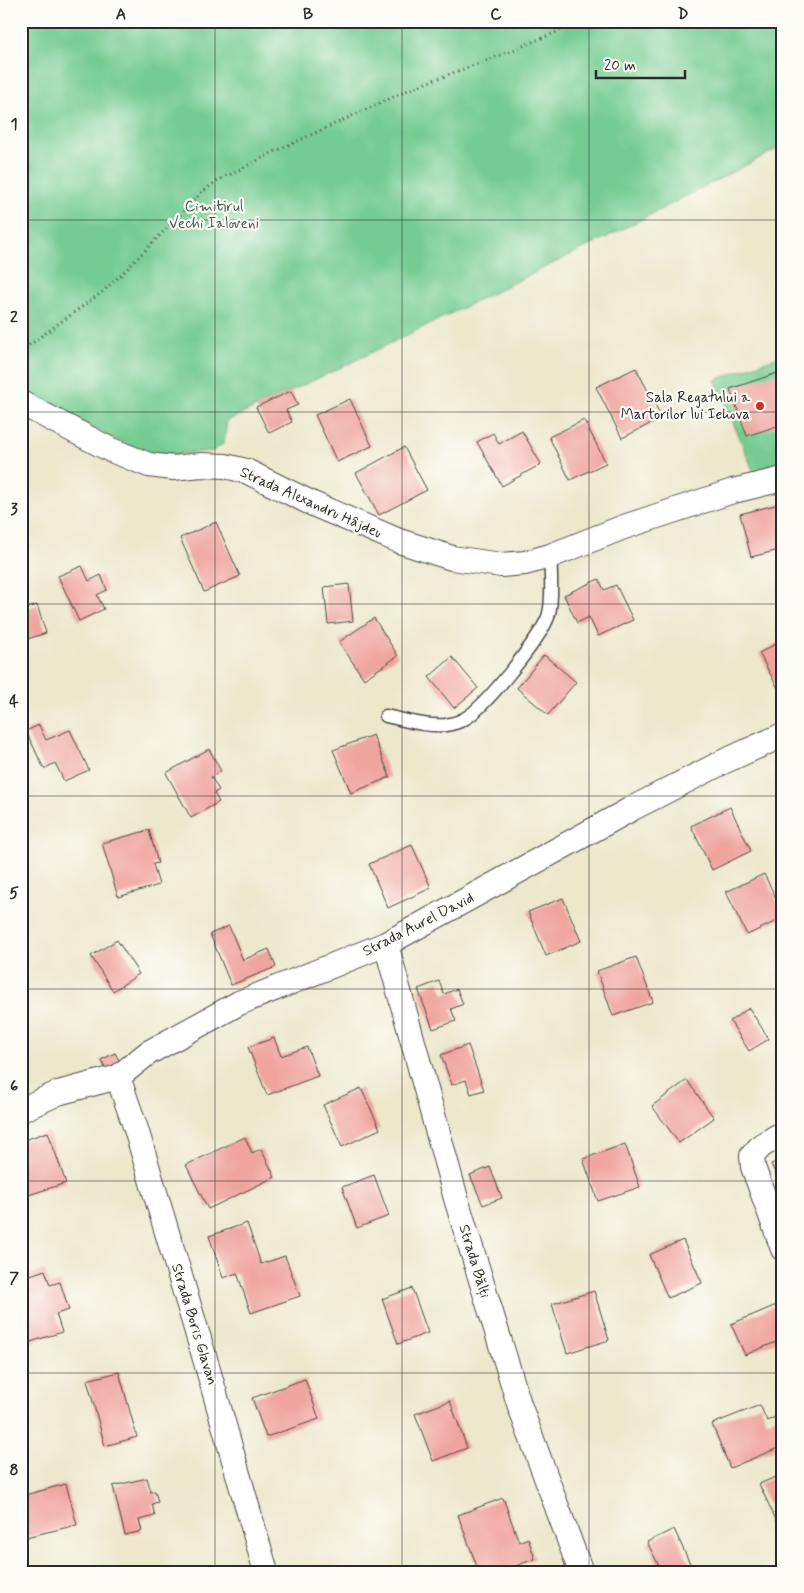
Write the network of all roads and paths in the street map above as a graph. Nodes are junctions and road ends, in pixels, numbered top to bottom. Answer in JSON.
{"nodes":[{"id":1,"x":583,"y":21,"type":"edge"},
{"id":2,"x":775,"y":21,"type":"edge"},
{"id":3,"x":783,"y":40,"type":"edge"},
{"id":4,"x":21,"y":352,"type":"edge"},
{"id":5,"x":21,"y":404,"type":"edge"},
{"id":6,"x":783,"y":479,"type":"edge"},
{"id":7,"x":550,"y":556,"type":"junction"},
{"id":8,"x":386,"y":716,"type":"dead end"},
{"id":9,"x":783,"y":735,"type":"edge"},
{"id":10,"x":386,"y":944,"type":"junction"},
{"id":11,"x":118,"y":1077,"type":"junction"},
{"id":12,"x":21,"y":1110,"type":"edge"},
{"id":13,"x":783,"y":1133,"type":"edge"},
{"id":14,"x":783,"y":1249,"type":"edge"},
{"id":15,"x":266,"y":1572,"type":"edge"},
{"id":16,"x":581,"y":1572,"type":"edge"}],
"edges":[{"from":1,"to":4,"type":"path"},
{"from":2,"to":3,"type":"path"},
{"from":5,"to":7,"type":"street","name":"Strada Alexandru Hâjdeu"},
{"from":6,"to":7,"type":"street","name":"Strada Alexandru Hâjdeu"},
{"from":7,"to":8,"type":"lane"},
{"from":9,"to":10,"type":"street","name":"Strada Aurel David"},
{"from":10,"to":11,"type":"street","name":"Strada Aurel David"},
{"from":10,"to":16,"type":"street","name":"Strada Bălți"},
{"from":11,"to":12,"type":"street","name":"Strada Aurel David"},
{"from":11,"to":15,"type":"street","name":"Strada Boris Glavan"},
{"from":13,"to":14,"type":"street"}]}
